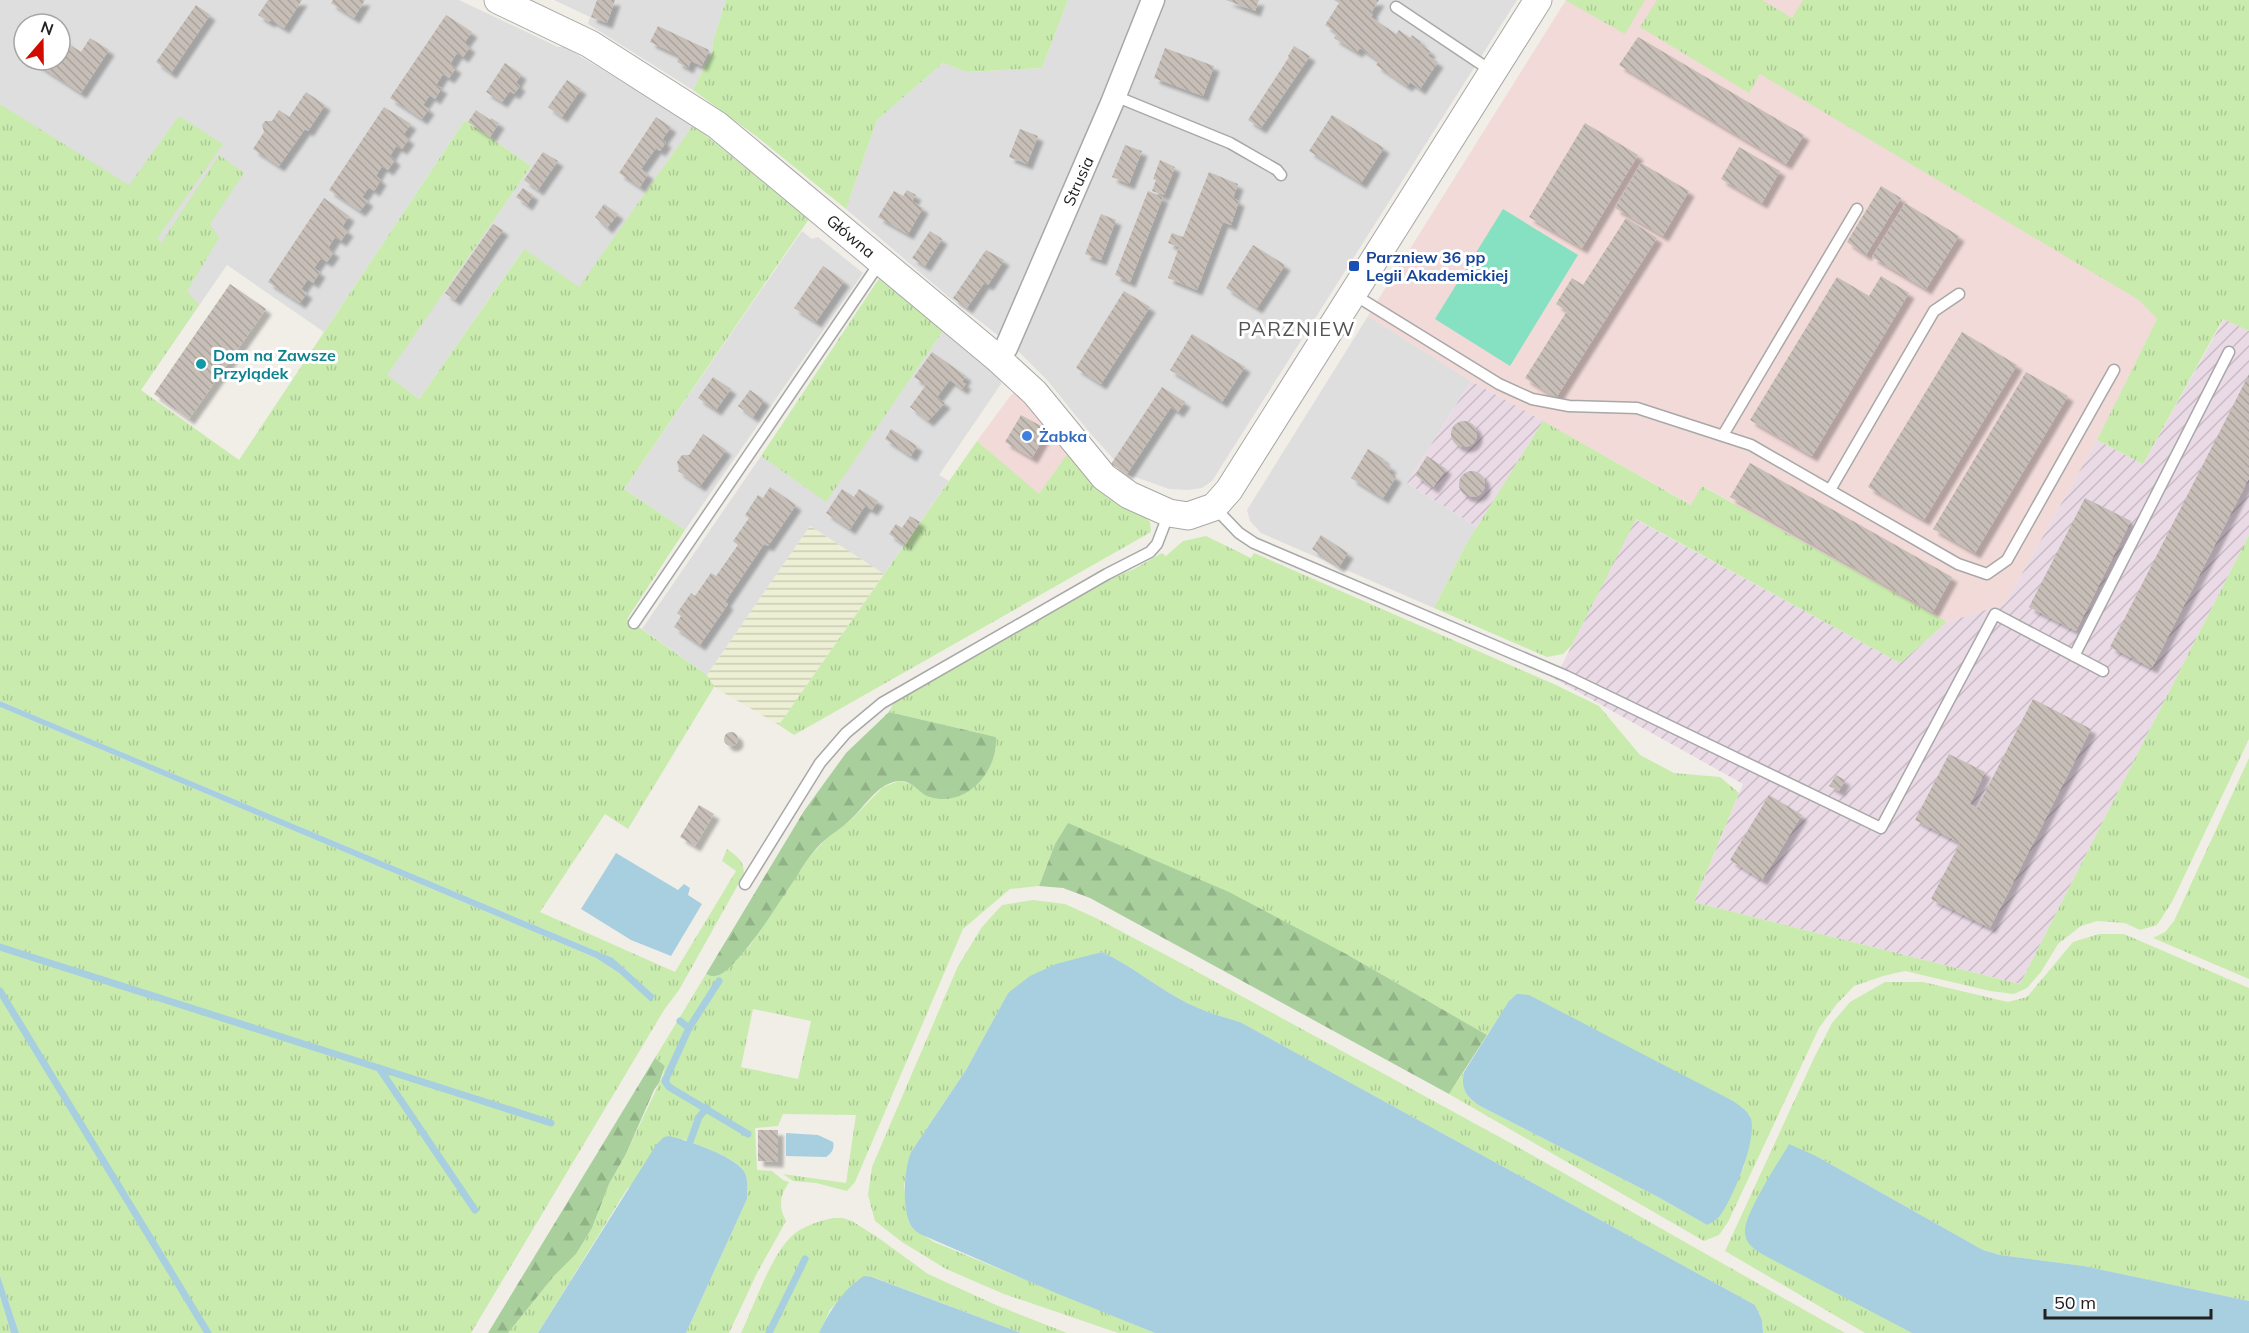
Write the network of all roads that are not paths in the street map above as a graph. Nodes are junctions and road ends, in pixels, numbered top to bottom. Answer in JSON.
{"nodes":[{"id":1,"x":498,"y":0,"type":"edge"},
{"id":2,"x":1153,"y":0,"type":"edge"},
{"id":3,"x":1538,"y":0,"type":"edge"},
{"id":4,"x":1396,"y":7,"type":"dead end"},
{"id":5,"x":1493,"y":72,"type":"junction"},
{"id":6,"x":1115,"y":96,"type":"junction"},
{"id":7,"x":1281,"y":175,"type":"dead end"},
{"id":8,"x":1857,"y":209,"type":"dead end"},
{"id":9,"x":881,"y":261,"type":"junction"},
{"id":10,"x":1353,"y":294,"type":"junction"},
{"id":11,"x":1959,"y":294,"type":"dead end"},
{"id":12,"x":2229,"y":352,"type":"dead end"},
{"id":13,"x":997,"y":358,"type":"junction"},
{"id":14,"x":2114,"y":370,"type":"dead end"},
{"id":15,"x":1723,"y":435,"type":"junction"},
{"id":16,"x":1830,"y":490,"type":"junction"},
{"id":17,"x":1214,"y":507,"type":"junction"},
{"id":18,"x":1170,"y":513,"type":"junction"},
{"id":19,"x":634,"y":622,"type":"dead end"},
{"id":20,"x":2074,"y":656,"type":"junction"},
{"id":21,"x":2103,"y":671,"type":"dead end"},
{"id":22,"x":745,"y":885,"type":"dead end"}],
"edges":[{"from":1,"to":9,"type":"street","name":"Główna"},
{"from":2,"to":6,"type":"street","name":"Strusia"},
{"from":3,"to":5,"type":"street"},
{"from":4,"to":5,"type":"lane"},
{"from":5,"to":10,"type":"street"},
{"from":6,"to":7,"type":"lane"},
{"from":6,"to":13,"type":"street","name":"Strusia"},
{"from":8,"to":15,"type":"lane"},
{"from":9,"to":13,"type":"street","name":"Główna"},
{"from":9,"to":19,"type":"lane"},
{"from":10,"to":15,"type":"lane"},
{"from":10,"to":17,"type":"street"},
{"from":11,"to":16,"type":"lane"},
{"from":12,"to":20,"type":"lane"},
{"from":13,"to":18,"type":"street","name":"Główna"},
{"from":14,"to":16,"type":"lane"},
{"from":15,"to":16,"type":"lane"},
{"from":17,"to":18,"type":"street"},
{"from":17,"to":20,"type":"lane"},
{"from":18,"to":22,"type":"lane"},
{"from":20,"to":21,"type":"lane"}]}
